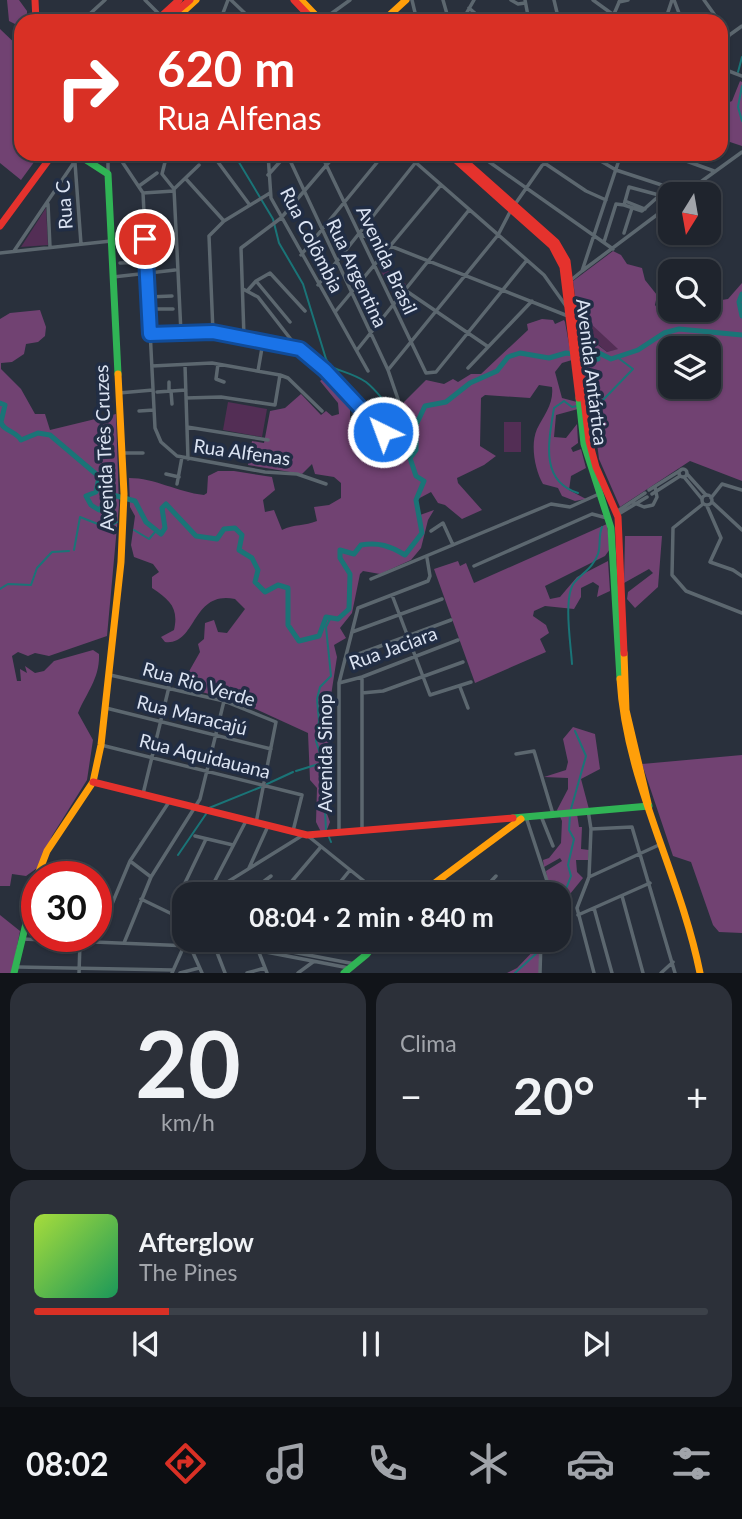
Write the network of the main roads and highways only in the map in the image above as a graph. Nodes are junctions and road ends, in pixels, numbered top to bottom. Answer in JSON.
{"nodes":[{"id":1,"x":179,"y":0,"type":"edge"},
{"id":2,"x":185,"y":0,"type":"edge"},
{"id":3,"x":190,"y":0,"type":"edge"},
{"id":4,"x":196,"y":0,"type":"edge"},
{"id":5,"x":294,"y":0,"type":"edge"},
{"id":6,"x":301,"y":0,"type":"edge"},
{"id":7,"x":406,"y":0,"type":"edge"},
{"id":8,"x":166,"y":14,"type":"edge"},
{"id":9,"x":168,"y":14,"type":"edge"},
{"id":10,"x":170,"y":14,"type":"edge"},
{"id":11,"x":181,"y":14,"type":"edge"},
{"id":12,"x":307,"y":14,"type":"edge"},
{"id":13,"x":314,"y":14,"type":"edge"},
{"id":14,"x":391,"y":14,"type":"edge"},
{"id":15,"x":42,"y":161,"type":"edge"},
{"id":16,"x":48,"y":161,"type":"edge"},
{"id":17,"x":87,"y":161,"type":"edge"},
{"id":18,"x":459,"y":161,"type":"edge"},
{"id":19,"x":462,"y":161,"type":"edge"},
{"id":20,"x":467,"y":167,"type":"junction"},
{"id":21,"x":0,"y":217,"type":"edge"},
{"id":22,"x":0,"y":226,"type":"edge"},
{"id":23,"x":568,"y":281,"type":"junction"},
{"id":24,"x":575,"y":348,"type":"junction"},
{"id":25,"x":577,"y":364,"type":"junction"},
{"id":26,"x":607,"y":508,"type":"junction"},
{"id":27,"x":616,"y":516,"type":"junction"},
{"id":28,"x":621,"y":712,"type":"junction"},
{"id":29,"x":630,"y":728,"type":"junction"},
{"id":30,"x":93,"y":782,"type":"junction"},
{"id":31,"x":648,"y":804,"type":"junction"},
{"id":32,"x":525,"y":817,"type":"junction"},
{"id":33,"x":43,"y":861,"type":"edge"},
{"id":34,"x":434,"y":882,"type":"edge"},
{"id":35,"x":21,"y":944,"type":"edge"},
{"id":36,"x":368,"y":952,"type":"edge"},
{"id":37,"x":349,"y":970,"type":"edge"},
{"id":38,"x":15,"y":971,"type":"edge"},
{"id":39,"x":700,"y":973,"type":"edge"}],
"edges":[{"from":1,"to":8,"type":"main road"},
{"from":2,"to":9,"type":"main road"},
{"from":3,"to":10,"type":"main road"},
{"from":4,"to":11,"type":"main road"},
{"from":5,"to":12,"type":"main road"},
{"from":6,"to":13,"type":"main road"},
{"from":7,"to":14,"type":"main road"},
{"from":15,"to":21,"type":"main road"},
{"from":16,"to":22,"type":"main road"},
{"from":17,"to":30,"type":"main road","name":"Avenida Três Cruzes"},
{"from":18,"to":20,"type":"main road","name":"Avenida Antártica"},
{"from":19,"to":20,"type":"main road","name":"Avenida Antártica"},
{"from":20,"to":23,"type":"main road","name":"Avenida Antártica"},
{"from":23,"to":24,"type":"main road","name":"Avenida Antártica"},
{"from":23,"to":24,"type":"main road","name":"Avenida Antártica"},
{"from":24,"to":25,"type":"main road","name":"Avenida Antártica"},
{"from":25,"to":26,"type":"main road","name":"Avenida Antártica"},
{"from":25,"to":27,"type":"main road","name":"Avenida Antártica"},
{"from":26,"to":27,"type":"main road","name":"Avenida Antártica"},
{"from":26,"to":27,"type":"main road"},
{"from":27,"to":28,"type":"main road","name":"Avenida Antártica"},
{"from":27,"to":29,"type":"main road","name":"Avenida Antártica"},
{"from":28,"to":29,"type":"main road"},
{"from":28,"to":31,"type":"main road","name":"Avenida Antártica"},
{"from":29,"to":31,"type":"main road","name":"Avenida Antártica"},
{"from":30,"to":32,"type":"main road"},
{"from":30,"to":33,"type":"main road"},
{"from":31,"to":32,"type":"main road"},
{"from":31,"to":39,"type":"main road","name":"Avenida Antártica"},
{"from":32,"to":34,"type":"main road"},
{"from":35,"to":38,"type":"main road"},
{"from":36,"to":37,"type":"main road"}]}
